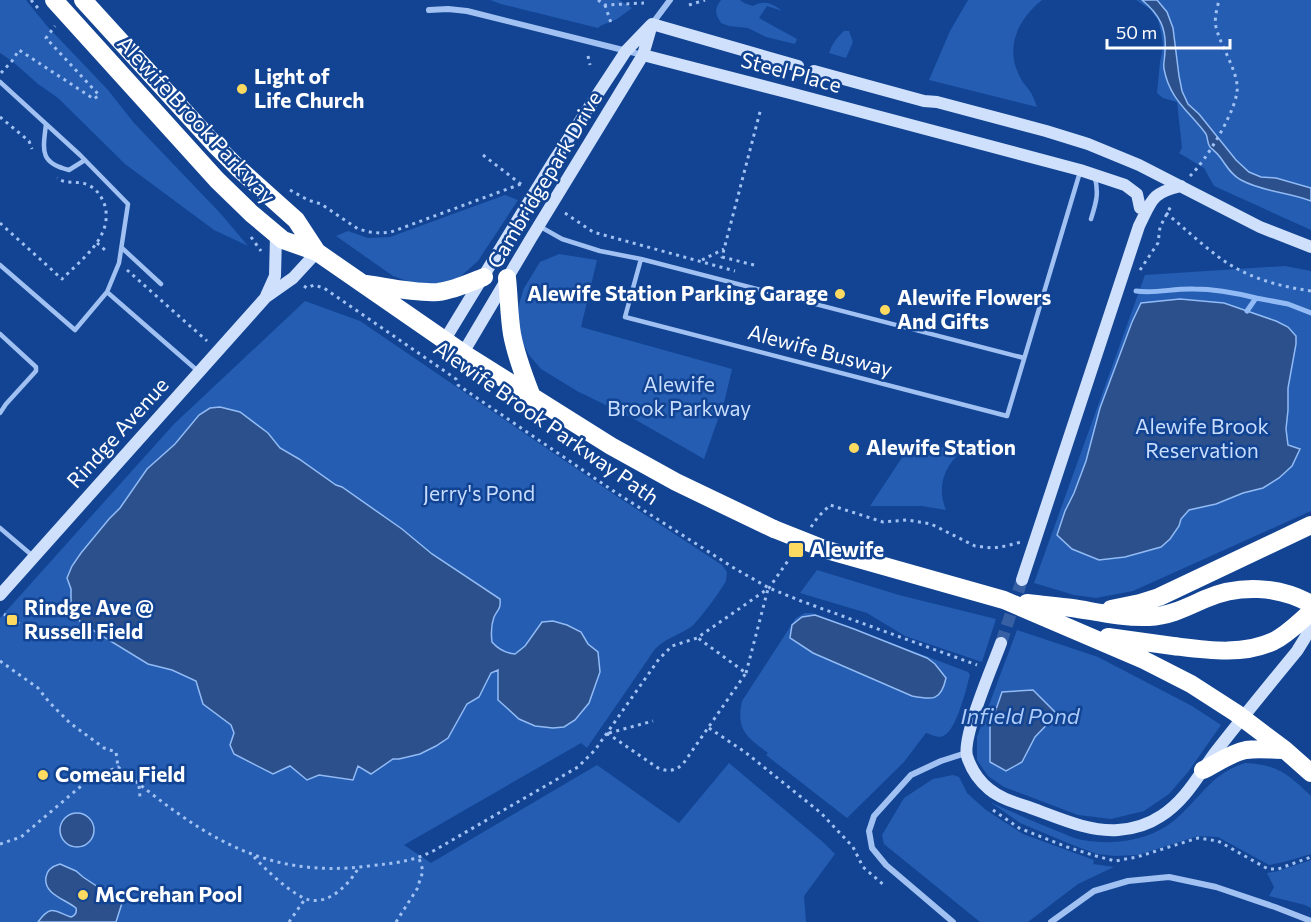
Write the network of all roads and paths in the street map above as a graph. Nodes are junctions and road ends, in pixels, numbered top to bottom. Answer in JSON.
{"nodes":[{"id":1,"x":54,"y":0,"type":"edge"},
{"id":2,"x":83,"y":0,"type":"edge"},
{"id":3,"x":598,"y":0,"type":"edge"},
{"id":4,"x":670,"y":0,"type":"edge"},
{"id":5,"x":705,"y":0,"type":"edge"},
{"id":6,"x":1219,"y":0,"type":"edge"},
{"id":7,"x":644,"y":3,"type":"dead end"},
{"id":8,"x":605,"y":5,"type":"junction"},
{"id":9,"x":690,"y":5,"type":"dead end"},
{"id":10,"x":429,"y":10,"type":"dead end"},
{"id":11,"x":652,"y":24,"type":"junction"},
{"id":12,"x":55,"y":26,"type":"dead end"},
{"id":13,"x":612,"y":26,"type":"dead end"},
{"id":14,"x":626,"y":51,"type":"junction"},
{"id":15,"x":643,"y":55,"type":"junction"},
{"id":16,"x":588,"y":56,"type":"dead end"},
{"id":17,"x":590,"y":65,"type":"dead end"},
{"id":18,"x":798,"y":66,"type":"joint"},
{"id":19,"x":814,"y":71,"type":"joint"},
{"id":20,"x":0,"y":74,"type":"edge"},
{"id":21,"x":0,"y":82,"type":"edge"},
{"id":22,"x":761,"y":108,"type":"dead end"},
{"id":23,"x":0,"y":117,"type":"edge"},
{"id":24,"x":46,"y":124,"type":"junction"},
{"id":25,"x":33,"y":155,"type":"dead end"},
{"id":26,"x":483,"y":155,"type":"dead end"},
{"id":27,"x":85,"y":160,"type":"junction"},
{"id":28,"x":1080,"y":170,"type":"junction"},
{"id":29,"x":54,"y":175,"type":"dead end"},
{"id":30,"x":1095,"y":175,"type":"junction"},
{"id":31,"x":1185,"y":182,"type":"junction"},
{"id":32,"x":308,"y":200,"type":"dead end"},
{"id":33,"x":1175,"y":200,"type":"dead end"},
{"id":34,"x":1140,"y":208,"type":"joint"},
{"id":35,"x":565,"y":213,"type":"dead end"},
{"id":36,"x":1091,"y":219,"type":"dead end"},
{"id":37,"x":0,"y":223,"type":"edge"},
{"id":38,"x":539,"y":226,"type":"junction"},
{"id":39,"x":1139,"y":226,"type":"junction"},
{"id":40,"x":276,"y":235,"type":"junction"},
{"id":41,"x":97,"y":243,"type":"junction"},
{"id":42,"x":1311,"y":247,"type":"edge"},
{"id":43,"x":122,"y":248,"type":"junction"},
{"id":44,"x":724,"y":249,"type":"junction"},
{"id":45,"x":106,"y":251,"type":"dead end"},
{"id":46,"x":317,"y":252,"type":"junction"},
{"id":47,"x":641,"y":259,"type":"junction"},
{"id":48,"x":0,"y":266,"type":"edge"},
{"id":49,"x":754,"y":266,"type":"dead end"},
{"id":50,"x":125,"y":269,"type":"dead end"},
{"id":51,"x":484,"y":276,"type":"junction"},
{"id":52,"x":507,"y":278,"type":"junction"},
{"id":53,"x":361,"y":283,"type":"junction"},
{"id":54,"x":161,"y":284,"type":"dead end"},
{"id":55,"x":307,"y":288,"type":"dead end"},
{"id":56,"x":1311,"y":291,"type":"edge"},
{"id":57,"x":107,"y":292,"type":"junction"},
{"id":58,"x":266,"y":297,"type":"junction"},
{"id":59,"x":0,"y":334,"type":"edge"},
{"id":60,"x":444,"y":341,"type":"junction"},
{"id":61,"x":211,"y":344,"type":"dead end"},
{"id":62,"x":463,"y":353,"type":"junction"},
{"id":63,"x":1024,"y":358,"type":"junction"},
{"id":64,"x":199,"y":372,"type":"junction"},
{"id":65,"x":532,"y":397,"type":"junction"},
{"id":66,"x":0,"y":399,"type":"edge"},
{"id":67,"x":6,"y":404,"type":"junction"},
{"id":68,"x":0,"y":413,"type":"edge"},
{"id":69,"x":1311,"y":525,"type":"edge"},
{"id":70,"x":0,"y":528,"type":"edge"},
{"id":71,"x":806,"y":535,"type":"dead end"},
{"id":72,"x":1025,"y":541,"type":"dead end"},
{"id":73,"x":793,"y":552,"type":"dead end"},
{"id":74,"x":34,"y":557,"type":"junction"},
{"id":75,"x":1022,"y":580,"type":"tunnel mouth"},
{"id":76,"x":769,"y":588,"type":"junction"},
{"id":77,"x":0,"y":595,"type":"edge"},
{"id":78,"x":1004,"y":600,"type":"junction"},
{"id":79,"x":1311,"y":604,"type":"edge"},
{"id":80,"x":1069,"y":608,"type":"junction"},
{"id":81,"x":1311,"y":612,"type":"edge"},
{"id":82,"x":4,"y":614,"type":"dead end"},
{"id":83,"x":1311,"y":624,"type":"edge"},
{"id":84,"x":21,"y":625,"type":"dead end"},
{"id":85,"x":1082,"y":633,"type":"junction"},
{"id":86,"x":697,"y":638,"type":"junction"},
{"id":87,"x":1001,"y":643,"type":"tunnel mouth"},
{"id":88,"x":0,"y":661,"type":"edge"},
{"id":89,"x":982,"y":667,"type":"dead end"},
{"id":90,"x":746,"y":673,"type":"junction"},
{"id":91,"x":1243,"y":718,"type":"junction"},
{"id":92,"x":653,"y":721,"type":"dead end"},
{"id":93,"x":709,"y":728,"type":"junction"},
{"id":94,"x":607,"y":733,"type":"junction"},
{"id":95,"x":1285,"y":750,"type":"junction"},
{"id":96,"x":966,"y":753,"type":"junction"},
{"id":97,"x":118,"y":767,"type":"junction"},
{"id":98,"x":1203,"y":770,"type":"junction"},
{"id":99,"x":1311,"y":773,"type":"edge"},
{"id":100,"x":138,"y":784,"type":"junction"},
{"id":101,"x":140,"y":798,"type":"dead end"},
{"id":102,"x":0,"y":844,"type":"edge"},
{"id":103,"x":253,"y":855,"type":"junction"},
{"id":104,"x":419,"y":858,"type":"junction"},
{"id":105,"x":359,"y":867,"type":"junction"},
{"id":106,"x":885,"y":886,"type":"dead end"},
{"id":107,"x":306,"y":899,"type":"junction"},
{"id":108,"x":1311,"y":921,"type":"edge"},
{"id":109,"x":289,"y":922,"type":"edge"},
{"id":110,"x":396,"y":922,"type":"edge"},
{"id":111,"x":953,"y":922,"type":"edge"},
{"id":112,"x":1051,"y":922,"type":"edge"}],
"edges":[{"from":1,"to":40,"type":"highway","name":"Alewife Brook Parkway"},
{"from":2,"to":46,"type":"highway","name":"Alewife Brook Parkway"},
{"from":3,"to":8,"type":"path"},
{"from":4,"to":11,"type":"street","name":"Cambridgepark Drive"},
{"from":5,"to":9,"type":"path"},
{"from":6,"to":31,"type":"path"},
{"from":7,"to":8,"type":"path"},
{"from":8,"to":13,"type":"path"},
{"from":10,"to":14,"type":"street","name":"Steel Place"},
{"from":11,"to":14,"type":"main road","name":"Cambridgepark Drive"},
{"from":11,"to":15,"type":"main road","name":"Cambridgepark Drive"},
{"from":11,"to":18,"type":"main road","name":"Steel Place"},
{"from":12,"to":20,"type":"path"},
{"from":14,"to":15,"type":"street","name":"Steel Place"},
{"from":14,"to":51,"type":"main road","name":"Cambridgepark Drive"},
{"from":15,"to":28,"type":"main road","name":"Steel Place"},
{"from":15,"to":38,"type":"main road","name":"Cambridgepark Drive"},
{"from":16,"to":17,"type":"path"},
{"from":18,"to":19,"type":"street","name":"Steel Place"},
{"from":19,"to":31,"type":"main road","name":"Steel Place"},
{"from":21,"to":24,"type":"lane"},
{"from":22,"to":44,"type":"path"},
{"from":23,"to":25,"type":"path"},
{"from":24,"to":27,"type":"lane"},
{"from":24,"to":27,"type":"lane"},
{"from":26,"to":32,"type":"path"},
{"from":27,"to":43,"type":"lane"},
{"from":28,"to":30,"type":"main road","name":"Steel Place"},
{"from":28,"to":63,"type":"lane","name":"Alewife Busway"},
{"from":29,"to":41,"type":"path"},
{"from":30,"to":34,"type":"main road","name":"Steel Place"},
{"from":30,"to":36,"type":"lane"},
{"from":31,"to":39,"type":"main road"},
{"from":31,"to":42,"type":"main road"},
{"from":33,"to":56,"type":"path"},
{"from":34,"to":39,"type":"street"},
{"from":35,"to":44,"type":"path"},
{"from":37,"to":41,"type":"path"},
{"from":38,"to":47,"type":"lane","name":"Alewife Busway"},
{"from":38,"to":52,"type":"main road","name":"Cambridgepark Drive"},
{"from":39,"to":75,"type":"main road"},
{"from":40,"to":46,"type":"highway","name":"Alewife Brook Parkway"},
{"from":40,"to":58,"type":"main road","name":"Rindge Avenue"},
{"from":41,"to":45,"type":"path"},
{"from":43,"to":54,"type":"lane"},
{"from":43,"to":57,"type":"lane"},
{"from":44,"to":49,"type":"path"},
{"from":46,"to":53,"type":"highway","name":"Alewife Brook Parkway"},
{"from":46,"to":58,"type":"main road","name":"Rindge Avenue"},
{"from":47,"to":63,"type":"lane","name":"Alewife Busway"},
{"from":47,"to":63,"type":"lane","name":"Alewife Busway"},
{"from":48,"to":57,"type":"lane"},
{"from":50,"to":61,"type":"path"},
{"from":51,"to":53,"type":"highway"},
{"from":51,"to":60,"type":"main road","name":"Cambridgepark Drive"},
{"from":52,"to":62,"type":"main road","name":"Cambridgepark Drive"},
{"from":52,"to":65,"type":"highway"},
{"from":53,"to":60,"type":"highway","name":"Alewife Brook Parkway"},
{"from":55,"to":76,"type":"path","name":"Alewife Brook Parkway Path"},
{"from":57,"to":64,"type":"lane"},
{"from":58,"to":64,"type":"main road","name":"Rindge Avenue"},
{"from":59,"to":67,"type":"lane"},
{"from":60,"to":62,"type":"highway","name":"Alewife Brook Parkway"},
{"from":62,"to":65,"type":"highway","name":"Alewife Brook Parkway"},
{"from":64,"to":74,"type":"main road","name":"Rindge Avenue"},
{"from":65,"to":78,"type":"highway","name":"Alewife Brook Parkway","bridge":true},
{"from":66,"to":67,"type":"lane"},
{"from":67,"to":68,"type":"lane"},
{"from":69,"to":80,"type":"highway"},
{"from":70,"to":74,"type":"lane"},
{"from":71,"to":72,"type":"path"},
{"from":73,"to":76,"type":"path"},
{"from":74,"to":77,"type":"main road","name":"Rindge Avenue"},
{"from":76,"to":86,"type":"path"},
{"from":76,"to":89,"type":"path","name":"Alewife Brook Parkway Path"},
{"from":76,"to":90,"type":"path"},
{"from":78,"to":80,"type":"highway","name":"Alewife Brook Parkway"},
{"from":78,"to":85,"type":"highway","name":"Alewife Brook Parkway"},
{"from":79,"to":80,"type":"highway","name":"Alewife Brook Parkway"},
{"from":81,"to":85,"type":"highway"},
{"from":82,"to":84,"type":"path"},
{"from":83,"to":91,"type":"main road"},
{"from":85,"to":91,"type":"highway","name":"Alewife Brook Parkway"},
{"from":86,"to":90,"type":"path"},
{"from":86,"to":94,"type":"path"},
{"from":87,"to":96,"type":"main road"},
{"from":88,"to":97,"type":"path"},
{"from":90,"to":93,"type":"path"},
{"from":91,"to":95,"type":"highway","name":"Alewife Brook Parkway"},
{"from":91,"to":98,"type":"main road"},
{"from":92,"to":94,"type":"path"},
{"from":93,"to":94,"type":"path"},
{"from":93,"to":106,"type":"path"},
{"from":94,"to":104,"type":"path"},
{"from":95,"to":98,"type":"highway"},
{"from":95,"to":99,"type":"highway","name":"Alewife Brook Parkway"},
{"from":96,"to":98,"type":"main road"},
{"from":96,"to":111,"type":"street"},
{"from":97,"to":100,"type":"path"},
{"from":97,"to":102,"type":"path"},
{"from":100,"to":101,"type":"path"},
{"from":100,"to":103,"type":"path"},
{"from":103,"to":105,"type":"path"},
{"from":103,"to":107,"type":"path"},
{"from":104,"to":105,"type":"path"},
{"from":104,"to":110,"type":"path"},
{"from":105,"to":107,"type":"path"},
{"from":107,"to":109,"type":"path"},
{"from":108,"to":112,"type":"street"}]}
